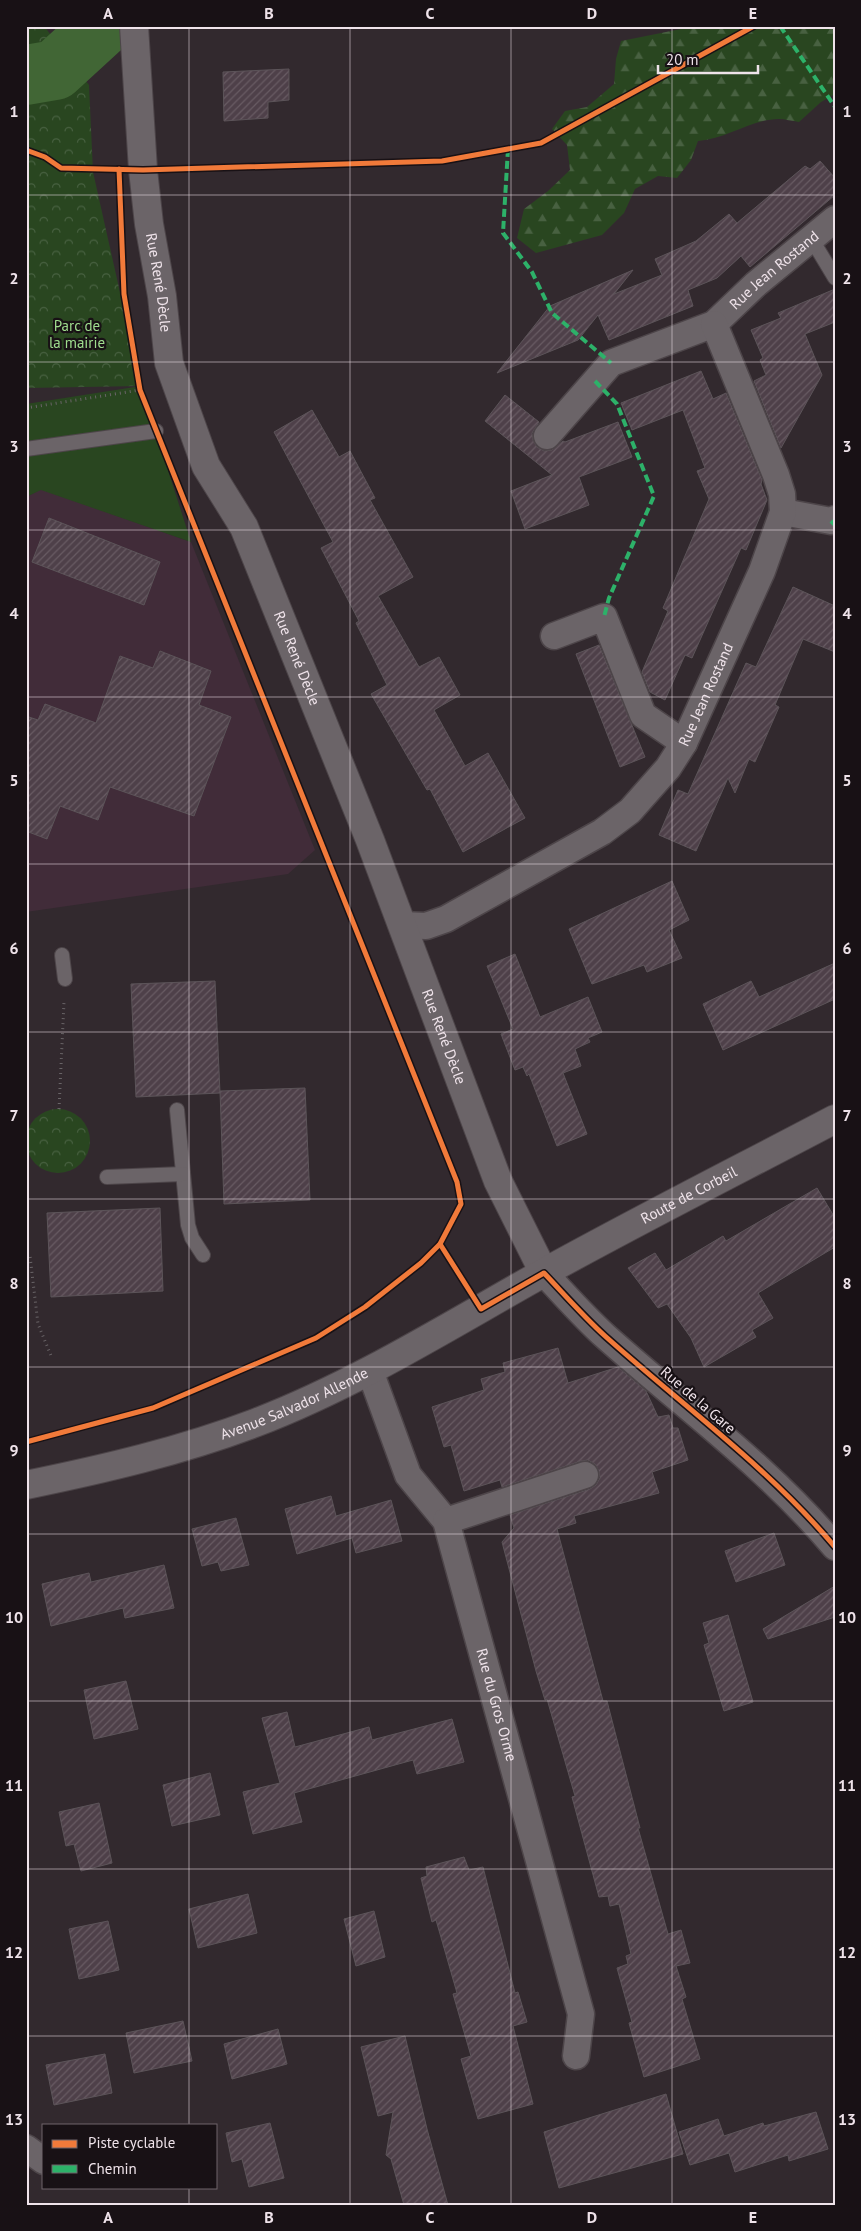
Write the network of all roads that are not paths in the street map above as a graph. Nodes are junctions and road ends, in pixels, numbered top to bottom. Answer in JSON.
{"nodes":[{"id":1,"x":134,"y":26,"type":"edge"},
{"id":2,"x":835,"y":219,"type":"edge"},
{"id":3,"x":811,"y":238,"type":"junction"},
{"id":4,"x":835,"y":278,"type":"edge"},
{"id":5,"x":714,"y":324,"type":"junction"},
{"id":6,"x":156,"y":431,"type":"dead end"},
{"id":7,"x":547,"y":436,"type":"dead end"},
{"id":8,"x":26,"y":449,"type":"edge"},
{"id":9,"x":783,"y":512,"type":"junction"},
{"id":10,"x":835,"y":519,"type":"edge"},
{"id":11,"x":554,"y":636,"type":"dead end"},
{"id":12,"x":684,"y":743,"type":"junction"},
{"id":13,"x":402,"y":925,"type":"junction"},
{"id":14,"x":62,"y":955,"type":"dead end"},
{"id":15,"x":66,"y":979,"type":"road end"},
{"id":16,"x":178,"y":1110,"type":"dead end"},
{"id":17,"x":835,"y":1119,"type":"edge"},
{"id":18,"x":184,"y":1174,"type":"junction"},
{"id":19,"x":107,"y":1176,"type":"dead end"},
{"id":20,"x":203,"y":1255,"type":"dead end"},
{"id":21,"x":544,"y":1273,"type":"junction"},
{"id":22,"x":370,"y":1371,"type":"junction"},
{"id":23,"x":586,"y":1475,"type":"dead end"},
{"id":24,"x":26,"y":1485,"type":"edge"},
{"id":25,"x":446,"y":1522,"type":"junction"},
{"id":26,"x":835,"y":1547,"type":"edge"},
{"id":27,"x":576,"y":2056,"type":"dead end"},
{"id":28,"x":26,"y":2148,"type":"edge"},
{"id":29,"x":42,"y":2160,"type":"edge"}],
"edges":[{"from":1,"to":13,"type":"street","name":"Rue René Dècle"},
{"from":2,"to":3,"type":"street","name":"Rue Jean Rostand"},
{"from":3,"to":4,"type":"lane"},
{"from":3,"to":5,"type":"street","name":"Rue Jean Rostand"},
{"from":5,"to":7,"type":"street","name":"Rue Jean Rostand"},
{"from":5,"to":9,"type":"street","name":"Rue Jean Rostand"},
{"from":6,"to":8,"type":"lane"},
{"from":9,"to":10,"type":"street"},
{"from":9,"to":12,"type":"street","name":"Rue Jean Rostand"},
{"from":11,"to":12,"type":"street"},
{"from":12,"to":13,"type":"street","name":"Rue Jean Rostand"},
{"from":13,"to":21,"type":"street","name":"Rue René Dècle"},
{"from":14,"to":15,"type":"lane"},
{"from":16,"to":18,"type":"lane"},
{"from":17,"to":21,"type":"street","name":"Route de Corbeil"},
{"from":18,"to":19,"type":"lane"},
{"from":18,"to":20,"type":"lane"},
{"from":21,"to":22,"type":"street","name":"Avenue Salvador Allende"},
{"from":21,"to":26,"type":"street","name":"Rue de la Gare"},
{"from":22,"to":24,"type":"street","name":"Avenue Salvador Allende"},
{"from":22,"to":25,"type":"street","name":"Rue du Gros Orme"},
{"from":23,"to":25,"type":"street"},
{"from":25,"to":27,"type":"street","name":"Rue du Gros Orme"},
{"from":28,"to":29,"type":"street"}]}
